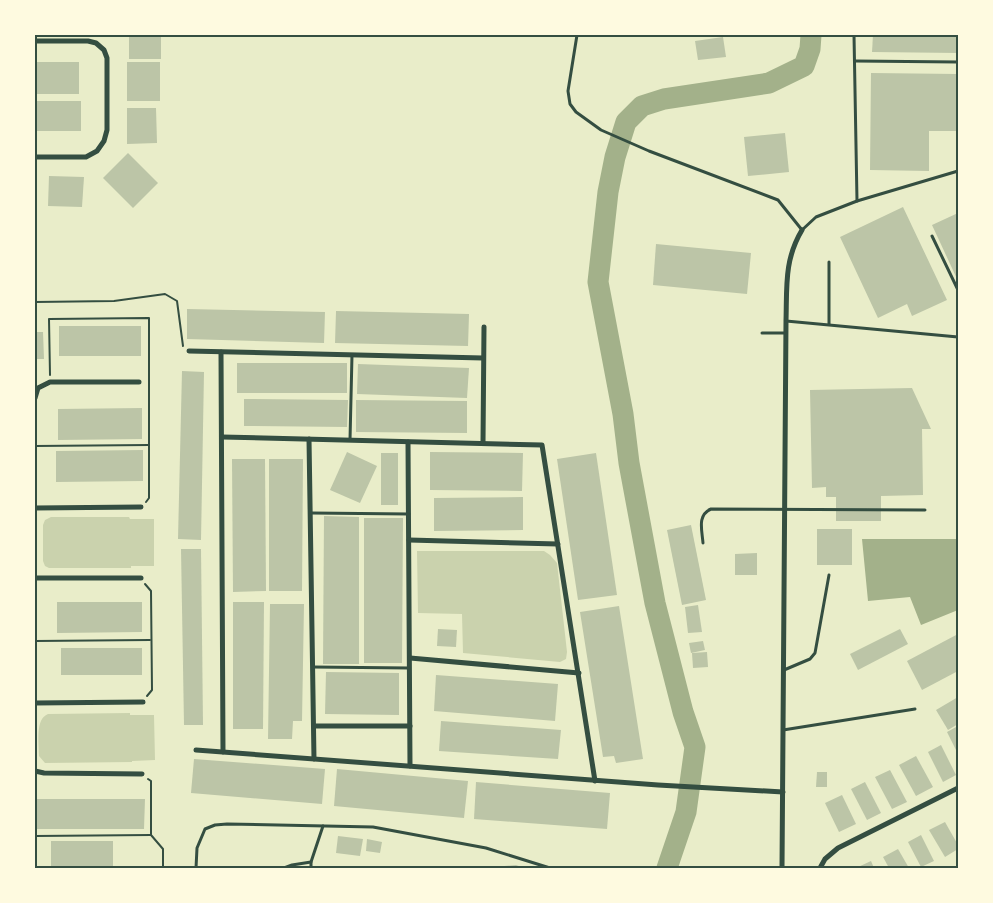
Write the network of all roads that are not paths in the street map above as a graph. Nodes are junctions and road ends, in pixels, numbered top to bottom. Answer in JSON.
{"nodes":[{"id":1,"x":577,"y":35,"type":"edge"},
{"id":2,"x":854,"y":35,"type":"edge"},
{"id":3,"x":35,"y":41,"type":"edge"},
{"id":4,"x":855,"y":61,"type":"junction"},
{"id":5,"x":958,"y":62,"type":"edge"},
{"id":6,"x":35,"y":157,"type":"edge"},
{"id":7,"x":958,"y":171,"type":"edge"},
{"id":8,"x":857,"y":201,"type":"junction"},
{"id":9,"x":802,"y":230,"type":"junction"},
{"id":10,"x":932,"y":236,"type":"dead end"},
{"id":11,"x":829,"y":262,"type":"dead end"},
{"id":12,"x":958,"y":290,"type":"edge"},
{"id":13,"x":786,"y":321,"type":"junction"},
{"id":14,"x":829,"y":324,"type":"junction"},
{"id":15,"x":484,"y":327,"type":"dead end"},
{"id":16,"x":762,"y":333,"type":"dead end"},
{"id":17,"x":786,"y":333,"type":"junction"},
{"id":18,"x":958,"y":337,"type":"edge"},
{"id":19,"x":189,"y":351,"type":"road end"},
{"id":20,"x":221,"y":352,"type":"junction"},
{"id":21,"x":352,"y":355,"type":"junction"},
{"id":22,"x":483,"y":358,"type":"junction"},
{"id":23,"x":139,"y":382,"type":"dead end"},
{"id":24,"x":35,"y":398,"type":"edge"},
{"id":25,"x":222,"y":437,"type":"junction"},
{"id":26,"x":309,"y":439,"type":"junction"},
{"id":27,"x":350,"y":440,"type":"junction"},
{"id":28,"x":408,"y":442,"type":"junction"},
{"id":29,"x":483,"y":443,"type":"junction"},
{"id":30,"x":142,"y":507,"type":"dead end"},
{"id":31,"x":35,"y":508,"type":"edge"},
{"id":32,"x":784,"y":510,"type":"junction"},
{"id":33,"x":925,"y":510,"type":"dead end"},
{"id":34,"x":310,"y":513,"type":"junction"},
{"id":35,"x":409,"y":514,"type":"junction"},
{"id":36,"x":409,"y":540,"type":"junction"},
{"id":37,"x":703,"y":543,"type":"dead end"},
{"id":38,"x":558,"y":544,"type":"junction"},
{"id":39,"x":829,"y":574,"type":"dead end"},
{"id":40,"x":35,"y":578,"type":"edge"},
{"id":41,"x":141,"y":578,"type":"road end"},
{"id":42,"x":410,"y":658,"type":"junction"},
{"id":43,"x":312,"y":667,"type":"junction"},
{"id":44,"x":410,"y":668,"type":"junction"},
{"id":45,"x":784,"y":670,"type":"junction"},
{"id":46,"x":578,"y":672,"type":"junction"},
{"id":47,"x":143,"y":702,"type":"road end"},
{"id":48,"x":35,"y":703,"type":"edge"},
{"id":49,"x":915,"y":709,"type":"dead end"},
{"id":50,"x":314,"y":726,"type":"junction"},
{"id":51,"x":410,"y":726,"type":"junction"},
{"id":52,"x":783,"y":730,"type":"junction"},
{"id":53,"x":196,"y":750,"type":"dead end"},
{"id":54,"x":223,"y":752,"type":"junction"},
{"id":55,"x":314,"y":759,"type":"junction"},
{"id":56,"x":410,"y":766,"type":"junction"},
{"id":57,"x":35,"y":771,"type":"edge"},
{"id":58,"x":142,"y":774,"type":"road end"},
{"id":59,"x":595,"y":781,"type":"junction"},
{"id":60,"x":958,"y":788,"type":"edge"},
{"id":61,"x":782,"y":792,"type":"junction"},
{"id":62,"x":323,"y":826,"type":"junction"},
{"id":63,"x":311,"y":862,"type":"junction"},
{"id":64,"x":196,"y":868,"type":"edge"},
{"id":65,"x":284,"y":868,"type":"edge"},
{"id":66,"x":311,"y":868,"type":"edge"},
{"id":67,"x":550,"y":868,"type":"edge"},
{"id":68,"x":782,"y":868,"type":"edge"},
{"id":69,"x":820,"y":868,"type":"edge"}],
"edges":[{"from":1,"to":9,"type":"lane"},
{"from":2,"to":4,"type":"lane"},
{"from":3,"to":6,"type":"street"},
{"from":4,"to":5,"type":"lane"},
{"from":4,"to":8,"type":"lane"},
{"from":7,"to":8,"type":"lane"},
{"from":8,"to":9,"type":"lane"},
{"from":9,"to":13,"type":"street"},
{"from":10,"to":12,"type":"lane"},
{"from":11,"to":14,"type":"lane"},
{"from":13,"to":14,"type":"lane"},
{"from":13,"to":17,"type":"street"},
{"from":14,"to":18,"type":"lane"},
{"from":15,"to":22,"type":"street"},
{"from":16,"to":17,"type":"lane"},
{"from":17,"to":32,"type":"street"},
{"from":19,"to":20,"type":"street"},
{"from":20,"to":21,"type":"street"},
{"from":20,"to":25,"type":"street"},
{"from":21,"to":22,"type":"street"},
{"from":21,"to":27,"type":"lane"},
{"from":22,"to":29,"type":"street"},
{"from":23,"to":24,"type":"street"},
{"from":25,"to":26,"type":"street"},
{"from":25,"to":54,"type":"street"},
{"from":26,"to":27,"type":"street"},
{"from":26,"to":34,"type":"street"},
{"from":27,"to":28,"type":"street"},
{"from":28,"to":29,"type":"street"},
{"from":28,"to":35,"type":"street"},
{"from":29,"to":38,"type":"street"},
{"from":30,"to":31,"type":"street"},
{"from":32,"to":33,"type":"lane"},
{"from":32,"to":37,"type":"lane"},
{"from":32,"to":45,"type":"street"},
{"from":34,"to":35,"type":"lane"},
{"from":34,"to":43,"type":"street"},
{"from":35,"to":36,"type":"street"},
{"from":36,"to":38,"type":"street"},
{"from":36,"to":42,"type":"street"},
{"from":38,"to":46,"type":"street"},
{"from":39,"to":45,"type":"lane"},
{"from":40,"to":41,"type":"street"},
{"from":42,"to":44,"type":"street"},
{"from":42,"to":46,"type":"street"},
{"from":43,"to":44,"type":"lane"},
{"from":43,"to":50,"type":"street"},
{"from":44,"to":51,"type":"street"},
{"from":45,"to":52,"type":"street"},
{"from":46,"to":59,"type":"street"},
{"from":47,"to":48,"type":"street"},
{"from":49,"to":52,"type":"lane"},
{"from":50,"to":51,"type":"street"},
{"from":50,"to":55,"type":"street"},
{"from":51,"to":56,"type":"street"},
{"from":52,"to":61,"type":"street"},
{"from":53,"to":54,"type":"street"},
{"from":54,"to":55,"type":"street"},
{"from":55,"to":56,"type":"street"},
{"from":56,"to":59,"type":"street"},
{"from":57,"to":58,"type":"street"},
{"from":59,"to":61,"type":"street"},
{"from":60,"to":69,"type":"street"},
{"from":61,"to":68,"type":"street"},
{"from":62,"to":63,"type":"lane"},
{"from":62,"to":64,"type":"lane"},
{"from":62,"to":67,"type":"lane"},
{"from":63,"to":65,"type":"lane"},
{"from":63,"to":66,"type":"lane"}]}
